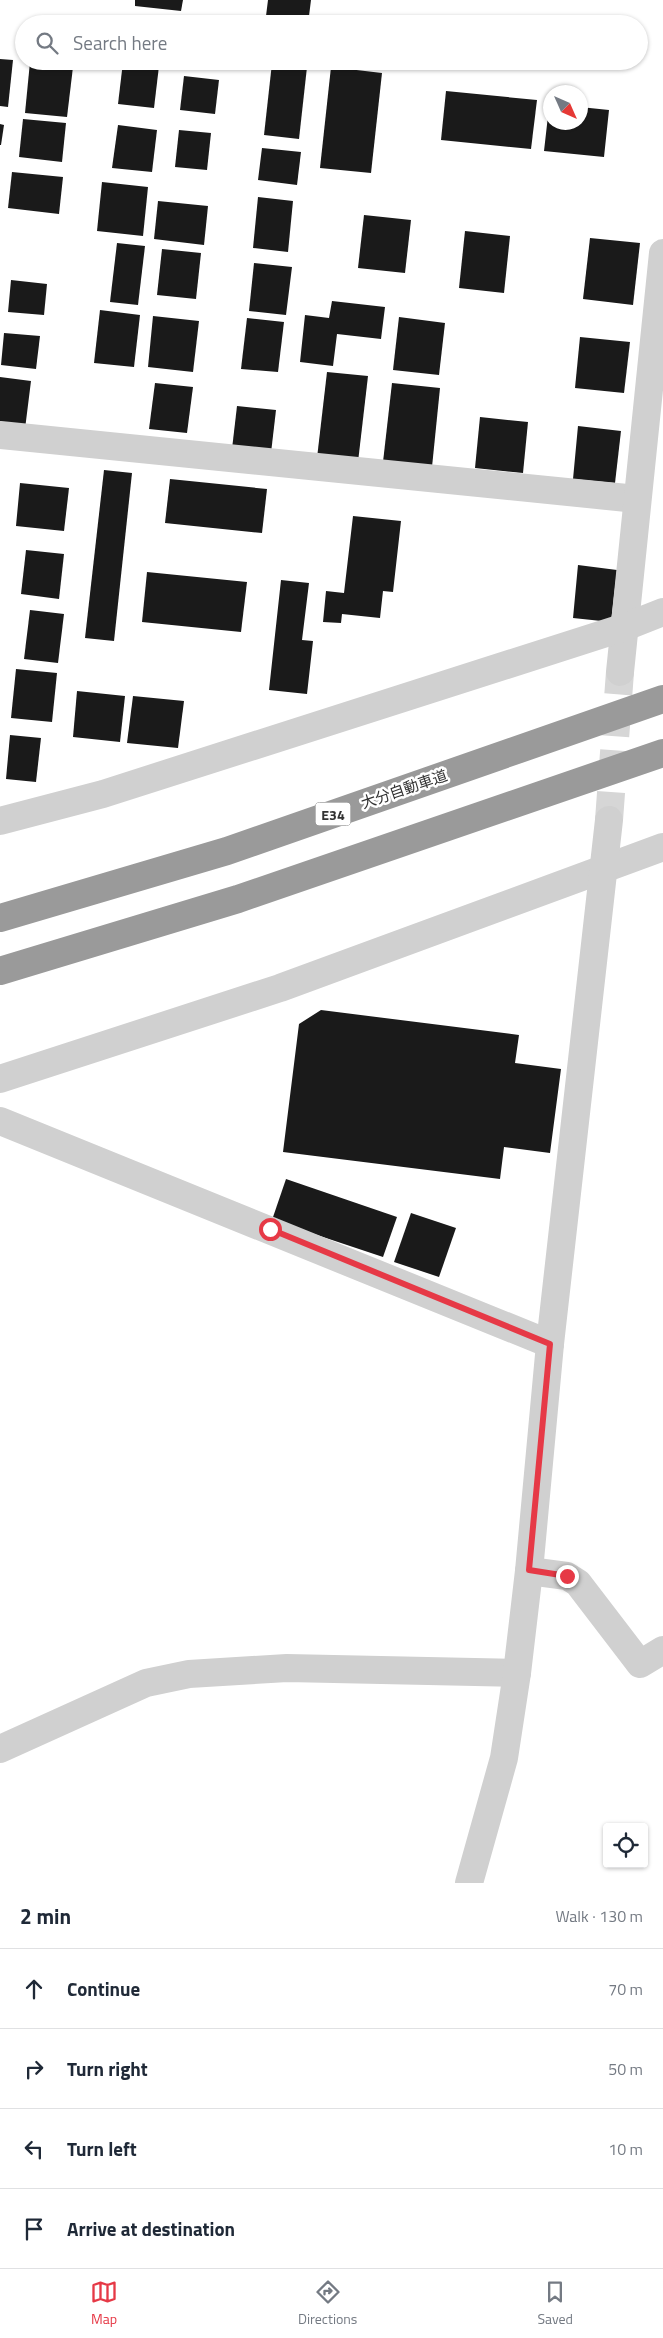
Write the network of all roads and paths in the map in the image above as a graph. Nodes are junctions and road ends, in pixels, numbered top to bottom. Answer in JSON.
{"nodes":[{"id":1,"x":663,"y":253,"type":"edge"},
{"id":2,"x":0,"y":435,"type":"edge"},
{"id":3,"x":637,"y":499,"type":"junction"},
{"id":4,"x":663,"y":612,"type":"edge"},
{"id":5,"x":625,"y":627,"type":"junction"},
{"id":6,"x":620,"y":672,"type":"tunnel mouth"},
{"id":7,"x":663,"y":699,"type":"edge"},
{"id":8,"x":663,"y":753,"type":"edge"},
{"id":9,"x":609,"y":820,"type":"tunnel mouth"},
{"id":10,"x":0,"y":821,"type":"edge"},
{"id":11,"x":663,"y":847,"type":"edge"},
{"id":12,"x":603,"y":870,"type":"junction"},
{"id":13,"x":0,"y":918,"type":"edge"},
{"id":14,"x":0,"y":971,"type":"edge"},
{"id":15,"x":0,"y":1079,"type":"edge"},
{"id":16,"x":0,"y":1121,"type":"edge"},
{"id":17,"x":550,"y":1344,"type":"junction"},
{"id":18,"x":529,"y":1570,"type":"junction"},
{"id":19,"x":663,"y":1650,"type":"edge"},
{"id":20,"x":517,"y":1673,"type":"junction"},
{"id":21,"x":0,"y":1749,"type":"edge"},
{"id":22,"x":469,"y":1883,"type":"edge"}],
"edges":[{"from":1,"to":3,"type":"street"},
{"from":2,"to":3,"type":"street"},
{"from":3,"to":5,"type":"street"},
{"from":4,"to":5,"type":"street"},
{"from":5,"to":6,"type":"street"},
{"from":5,"to":10,"type":"street"},
{"from":7,"to":13,"type":"highway","name":"大分自動車道","number":"E34"},
{"from":8,"to":14,"type":"highway"},
{"from":9,"to":12,"type":"street"},
{"from":11,"to":12,"type":"street"},
{"from":12,"to":15,"type":"street"},
{"from":12,"to":17,"type":"street"},
{"from":16,"to":17,"type":"street"},
{"from":17,"to":18,"type":"street"},
{"from":18,"to":19,"type":"street"},
{"from":18,"to":20,"type":"street"},
{"from":20,"to":21,"type":"street"},
{"from":20,"to":22,"type":"street"}]}
